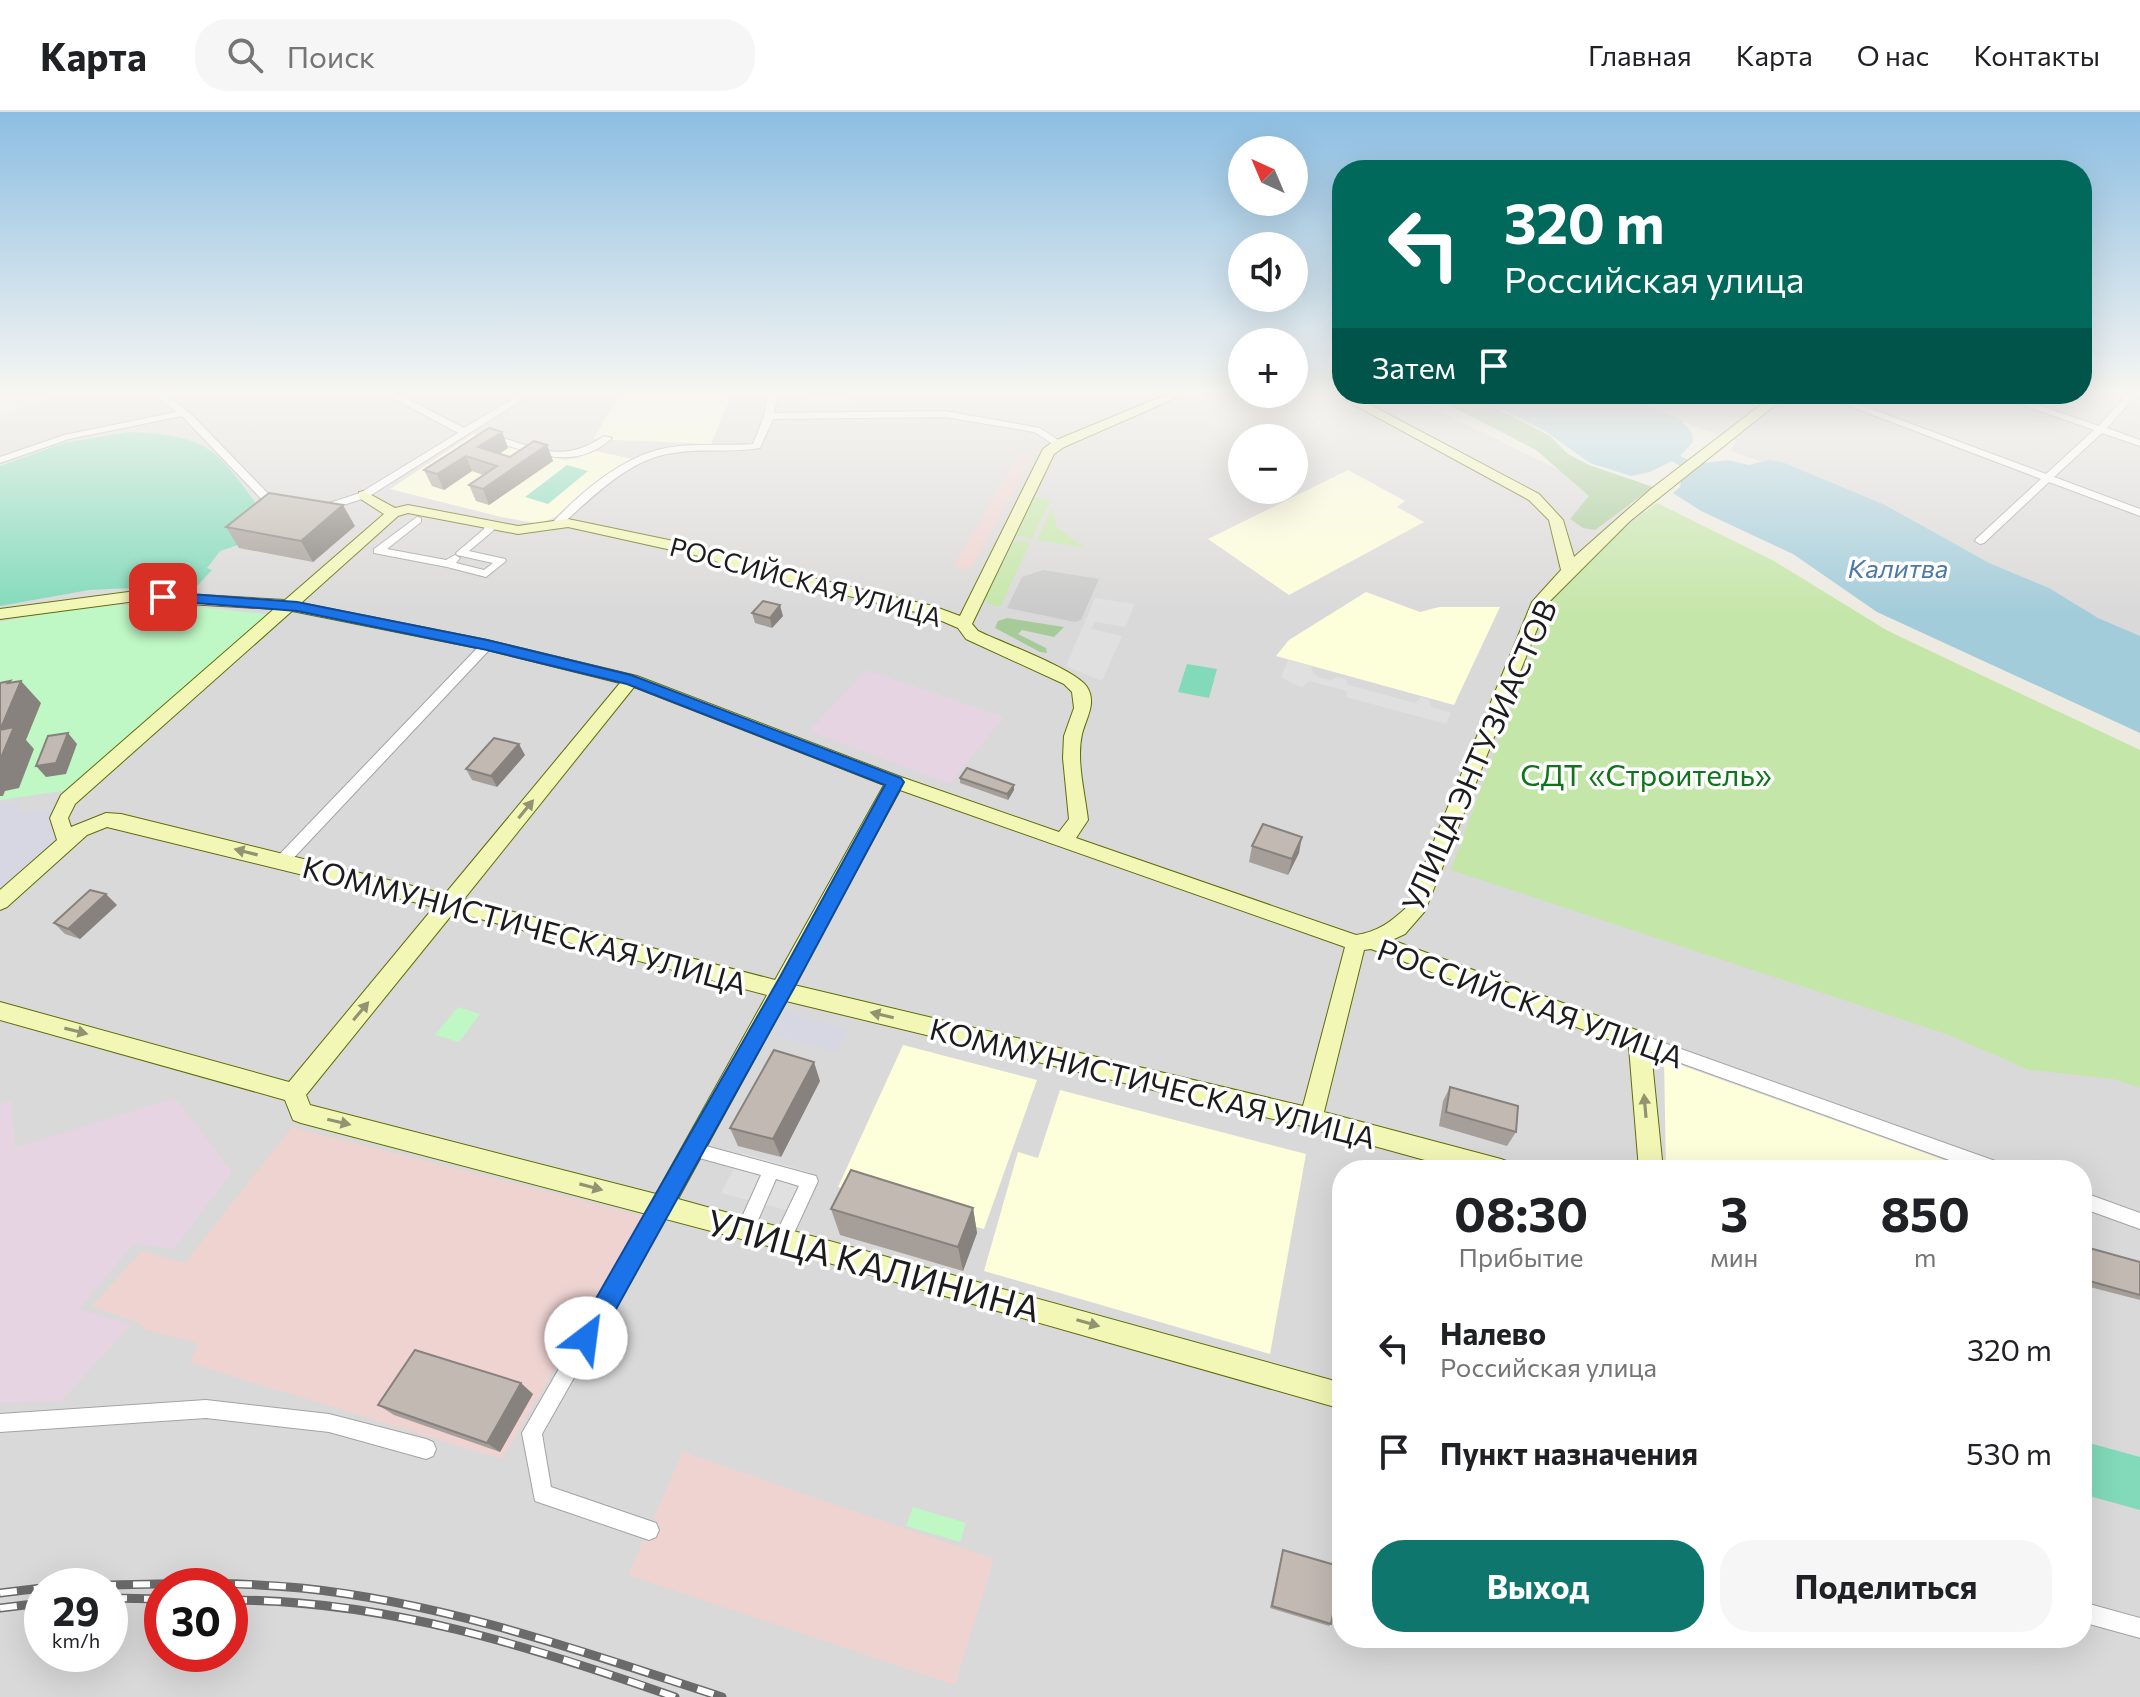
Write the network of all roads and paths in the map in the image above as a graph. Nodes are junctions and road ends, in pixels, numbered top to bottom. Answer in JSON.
{"nodes":[{"id":1,"x":233,"y":465,"type":"edge"},
{"id":2,"x":411,"y":465,"type":"edge"},
{"id":3,"x":636,"y":465,"type":"edge"},
{"id":4,"x":1042,"y":465,"type":"edge"},
{"id":5,"x":1474,"y":465,"type":"edge"},
{"id":6,"x":1692,"y":465,"type":"edge"},
{"id":7,"x":2013,"y":465,"type":"edge"},
{"id":8,"x":2062,"y":465,"type":"edge"},
{"id":9,"x":2048,"y":478,"type":"junction"},
{"id":10,"x":364,"y":495,"type":"junction"},
{"id":11,"x":317,"y":509,"type":"edge"},
{"id":12,"x":288,"y":512,"type":"edge"},
{"id":13,"x":393,"y":513,"type":"junction"},
{"id":14,"x":2140,"y":513,"type":"edge"},
{"id":15,"x":417,"y":520,"type":"dead end"},
{"id":16,"x":556,"y":524,"type":"junction"},
{"id":17,"x":489,"y":526,"type":"junction"},
{"id":18,"x":1980,"y":541,"type":"dead end"},
{"id":19,"x":461,"y":553,"type":"junction"},
{"id":20,"x":448,"y":564,"type":"junction"},
{"id":21,"x":1568,"y":569,"type":"junction"},
{"id":22,"x":287,"y":605,"type":"junction"},
{"id":23,"x":0,"y":614,"type":"edge"},
{"id":24,"x":964,"y":624,"type":"junction"},
{"id":25,"x":487,"y":645,"type":"junction"},
{"id":26,"x":631,"y":680,"type":"junction"},
{"id":27,"x":895,"y":782,"type":"junction"},
{"id":28,"x":1064,"y":840,"type":"junction"},
{"id":29,"x":67,"y":842,"type":"junction"},
{"id":30,"x":282,"y":861,"type":"junction"},
{"id":31,"x":0,"y":902,"type":"edge"},
{"id":32,"x":450,"y":903,"type":"junction"},
{"id":33,"x":1364,"y":942,"type":"junction"},
{"id":34,"x":782,"y":991,"type":"junction"},
{"id":35,"x":0,"y":1011,"type":"edge"},
{"id":36,"x":1639,"y":1041,"type":"junction"},
{"id":37,"x":294,"y":1093,"type":"junction"},
{"id":38,"x":1311,"y":1119,"type":"junction"},
{"id":39,"x":691,"y":1149,"type":"junction"},
{"id":40,"x":1464,"y":1160,"type":"edge"},
{"id":41,"x":1650,"y":1160,"type":"edge"},
{"id":42,"x":1970,"y":1160,"type":"edge"},
{"id":43,"x":771,"y":1172,"type":"junction"},
{"id":44,"x":2092,"y":1204,"type":"edge"},
{"id":45,"x":662,"y":1206,"type":"junction"},
{"id":46,"x":2140,"y":1221,"type":"edge"},
{"id":47,"x":746,"y":1228,"type":"junction"},
{"id":48,"x":783,"y":1238,"type":"junction"},
{"id":49,"x":1332,"y":1393,"type":"edge"},
{"id":50,"x":0,"y":1423,"type":"edge"},
{"id":51,"x":426,"y":1449,"type":"dead end"},
{"id":52,"x":649,"y":1530,"type":"dead end"},
{"id":53,"x":2092,"y":1615,"type":"edge"},
{"id":54,"x":2140,"y":1628,"type":"edge"}],
"edges":[{"from":1,"to":12,"type":"street"},
{"from":2,"to":10,"type":"street"},
{"from":3,"to":16,"type":"street"},
{"from":4,"to":24,"type":"street"},
{"from":5,"to":21,"type":"street"},
{"from":6,"to":21,"type":"street","name":"УЛИЦА ЭНТУЗИАСТОВ"},
{"from":7,"to":9,"type":"street"},
{"from":8,"to":9,"type":"street"},
{"from":9,"to":14,"type":"street"},
{"from":9,"to":18,"type":"street"},
{"from":10,"to":11,"type":"street"},
{"from":10,"to":13,"type":"street"},
{"from":13,"to":17,"type":"street","name":"РОССИЙСКАЯ УЛИЦА"},
{"from":13,"to":22,"type":"street"},
{"from":15,"to":20,"type":"street"},
{"from":16,"to":17,"type":"street","name":"РОССИЙСКАЯ УЛИЦА"},
{"from":16,"to":24,"type":"street","name":"РОССИЙСКАЯ УЛИЦА"},
{"from":17,"to":19,"type":"street"},
{"from":19,"to":20,"type":"street"},
{"from":19,"to":20,"type":"street"},
{"from":21,"to":33,"type":"street","name":"УЛИЦА ЭНТУЗИАСТОВ"},
{"from":22,"to":23,"type":"street","name":"РОССИЙСКАЯ УЛИЦА"},
{"from":22,"to":25,"type":"street","name":"РОССИЙСКАЯ УЛИЦА"},
{"from":22,"to":29,"type":"street"},
{"from":24,"to":28,"type":"street","name":"РОССИЙСКАЯ УЛИЦА"},
{"from":25,"to":26,"type":"street","name":"РОССИЙСКАЯ УЛИЦА"},
{"from":25,"to":30,"type":"street"},
{"from":26,"to":27,"type":"street","name":"РОССИЙСКАЯ УЛИЦА"},
{"from":32,"to":26,"type":"street","one_way":true},
{"from":27,"to":28,"type":"street","name":"РОССИЙСКАЯ УЛИЦА"},
{"from":27,"to":34,"type":"street"},
{"from":28,"to":33,"type":"street","name":"РОССИЙСКАЯ УЛИЦА"},
{"from":30,"to":29,"type":"street","name":"КОММУНИСТИЧЕСКАЯ УЛИЦА","one_way":true},
{"from":29,"to":31,"type":"street","name":"КОММУНИСТИЧЕСКАЯ УЛИЦА"},
{"from":30,"to":32,"type":"street","name":"КОММУНИСТИЧЕСКАЯ УЛИЦА"},
{"from":32,"to":34,"type":"street","name":"КОММУНИСТИЧЕСКАЯ УЛИЦА"},
{"from":37,"to":32,"type":"street","one_way":true},
{"from":33,"to":36,"type":"street","name":"РОССИЙСКАЯ УЛИЦА"},
{"from":33,"to":38,"type":"street"},
{"from":38,"to":34,"type":"street","name":"КОММУНИСТИЧЕСКАЯ УЛИЦА","one_way":true},
{"from":34,"to":39,"type":"street"},
{"from":35,"to":37,"type":"street","name":"УЛИЦА КАЛИНИНА","one_way":true},
{"from":41,"to":36,"type":"street","one_way":true},
{"from":36,"to":42,"type":"street","name":"РОССИЙСКАЯ УЛИЦА"},
{"from":37,"to":45,"type":"street","name":"УЛИЦА КАЛИНИНА","one_way":true},
{"from":38,"to":40,"type":"street","name":"КОММУНИСТИЧЕСКАЯ УЛИЦА"},
{"from":39,"to":43,"type":"street"},
{"from":39,"to":45,"type":"street"},
{"from":43,"to":47,"type":"street"},
{"from":43,"to":48,"type":"street"},
{"from":44,"to":46,"type":"street"},
{"from":45,"to":47,"type":"street","name":"УЛИЦА КАЛИНИНА"},
{"from":45,"to":52,"type":"street"},
{"from":47,"to":48,"type":"street","name":"УЛИЦА КАЛИНИНА"},
{"from":48,"to":49,"type":"street","name":"УЛИЦА КАЛИНИНА","one_way":true},
{"from":50,"to":51,"type":"street"},
{"from":53,"to":54,"type":"street"}]}
